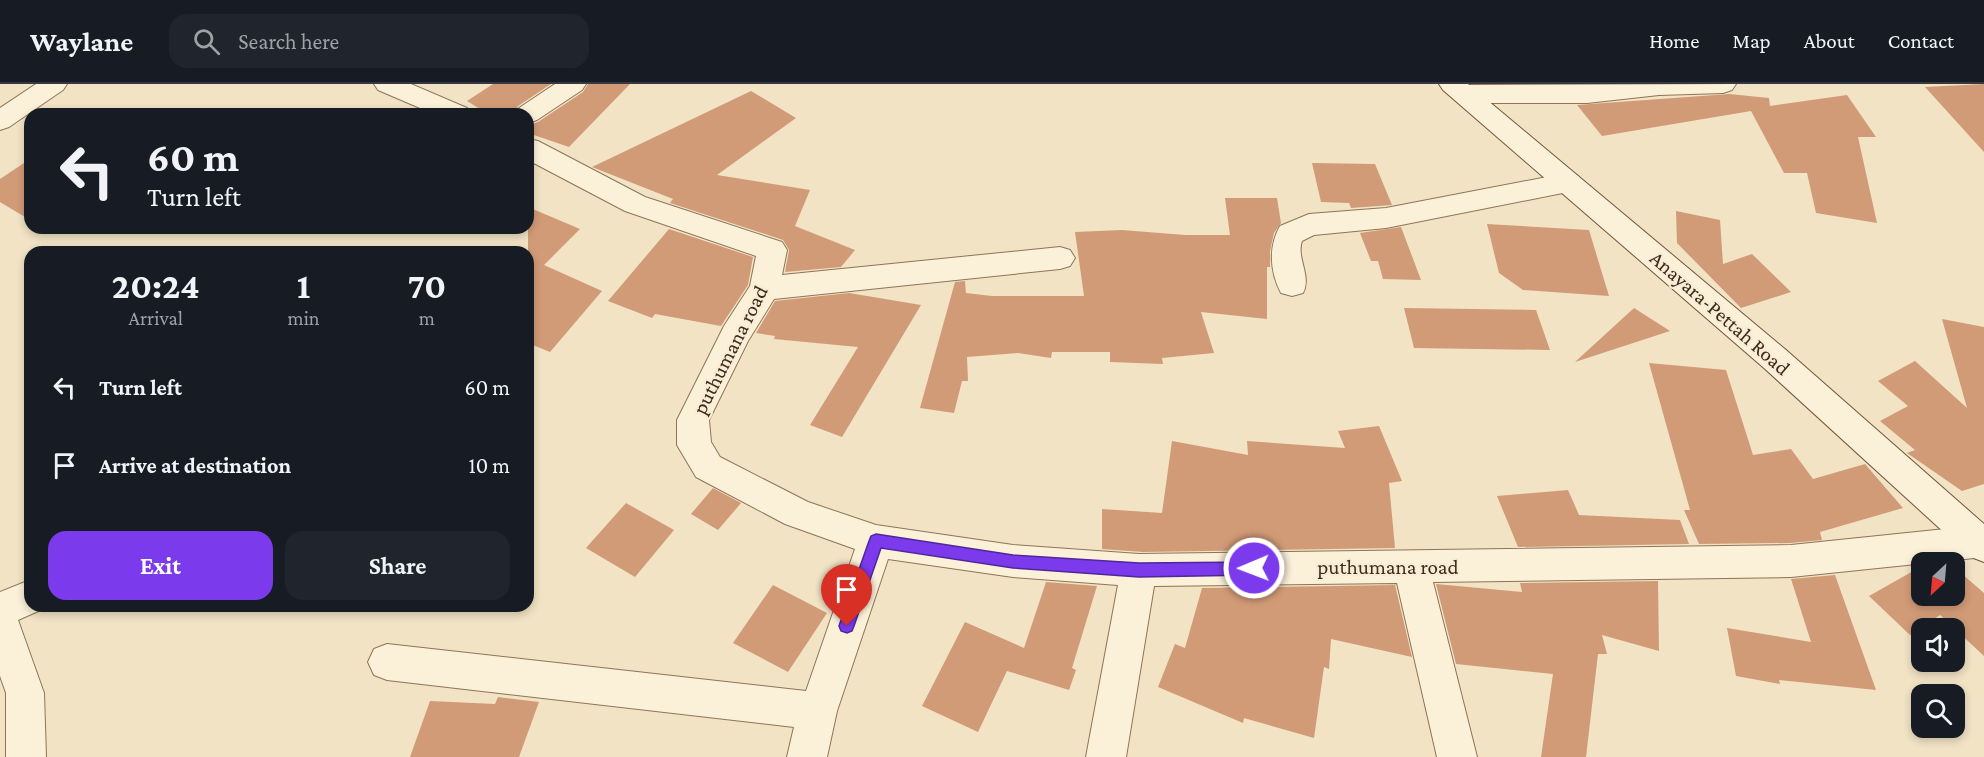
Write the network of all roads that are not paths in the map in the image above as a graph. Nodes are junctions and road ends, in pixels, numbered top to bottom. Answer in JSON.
{"nodes":[{"id":1,"x":54,"y":84,"type":"edge"},
{"id":2,"x":387,"y":84,"type":"edge"},
{"id":3,"x":573,"y":84,"type":"edge"},
{"id":4,"x":1723,"y":84,"type":"edge"},
{"id":5,"x":1458,"y":89,"type":"edge"},
{"id":6,"x":444,"y":108,"type":"edge"},
{"id":7,"x":534,"y":110,"type":"edge"},
{"id":8,"x":0,"y":121,"type":"edge"},
{"id":9,"x":534,"y":151,"type":"edge"},
{"id":10,"x":1568,"y":183,"type":"junction"},
{"id":11,"x":1060,"y":258,"type":"dead end"},
{"id":12,"x":1292,"y":285,"type":"dead end"},
{"id":13,"x":765,"y":288,"type":"junction"},
{"id":14,"x":876,"y":541,"type":"junction"},
{"id":15,"x":1982,"y":543,"type":"edge"},
{"id":16,"x":1411,"y":566,"type":"junction"},
{"id":17,"x":1139,"y":570,"type":"junction"},
{"id":18,"x":24,"y":600,"type":"edge"},
{"id":19,"x":0,"y":610,"type":"edge"},
{"id":20,"x":0,"y":621,"type":"edge"},
{"id":21,"x":387,"y":662,"type":"dead end"},
{"id":22,"x":818,"y":711,"type":"junction"},
{"id":23,"x":26,"y":757,"type":"edge"},
{"id":24,"x":807,"y":757,"type":"edge"},
{"id":25,"x":1106,"y":757,"type":"edge"},
{"id":26,"x":1457,"y":757,"type":"edge"}],
"edges":[{"from":1,"to":8,"type":"street"},
{"from":2,"to":6,"type":"street"},
{"from":3,"to":7,"type":"street"},
{"from":4,"to":5,"type":"street"},
{"from":5,"to":10,"type":"street","name":"Anayara-Pettah Road"},
{"from":9,"to":13,"type":"street","name":"puthumana road"},
{"from":10,"to":12,"type":"street"},
{"from":10,"to":15,"type":"street","name":"Anayara-Pettah Road"},
{"from":11,"to":13,"type":"street"},
{"from":13,"to":14,"type":"street","name":"puthumana road"},
{"from":14,"to":17,"type":"street","name":"puthumana road"},
{"from":14,"to":22,"type":"street"},
{"from":15,"to":16,"type":"street","name":"puthumana road"},
{"from":16,"to":17,"type":"street","name":"puthumana road"},
{"from":16,"to":26,"type":"street"},
{"from":17,"to":25,"type":"street"},
{"from":18,"to":19,"type":"street"},
{"from":20,"to":23,"type":"street"},
{"from":21,"to":22,"type":"street"},
{"from":22,"to":24,"type":"street"}]}
